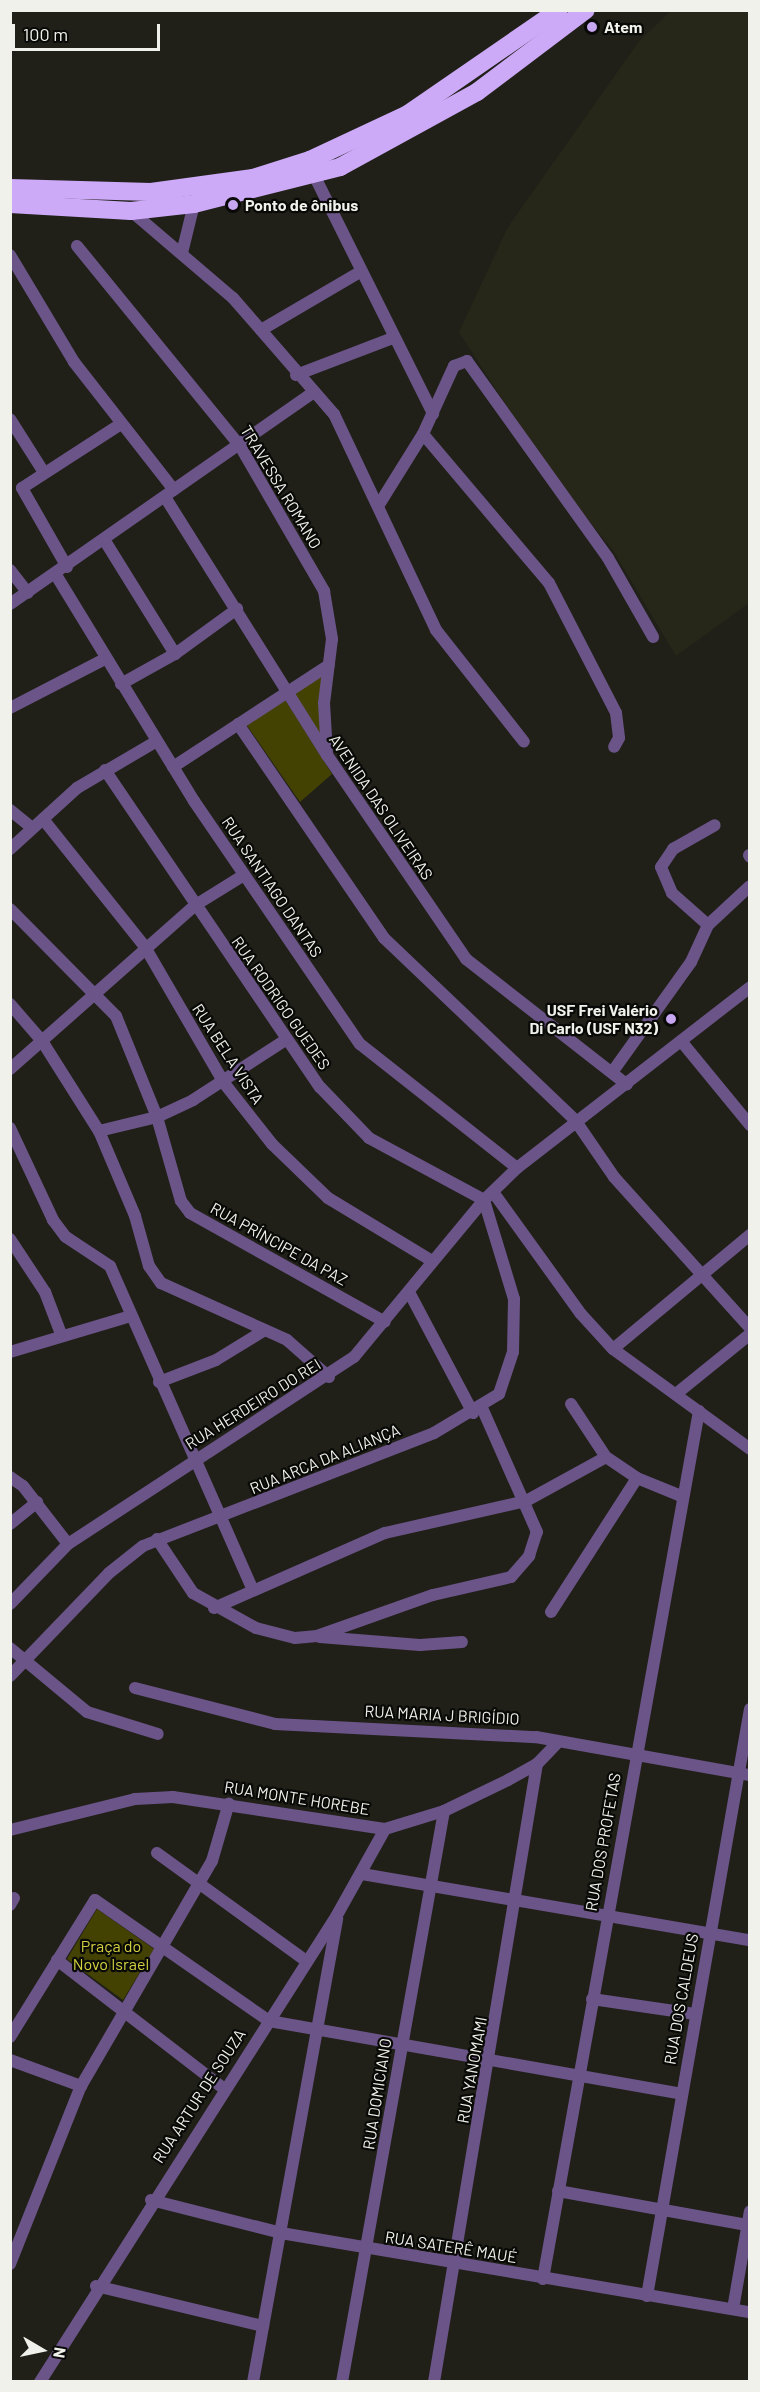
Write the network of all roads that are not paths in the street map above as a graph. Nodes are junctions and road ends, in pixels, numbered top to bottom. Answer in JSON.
{"nodes":[{"id":1,"x":559,"y":10,"type":"edge"},
{"id":2,"x":586,"y":10,"type":"edge"},
{"id":3,"x":314,"y":175,"type":"junction"},
{"id":4,"x":10,"y":188,"type":"edge"},
{"id":5,"x":10,"y":204,"type":"edge"},
{"id":6,"x":194,"y":204,"type":"junction"},
{"id":7,"x":131,"y":211,"type":"junction"},
{"id":8,"x":77,"y":246,"type":"dead end"},
{"id":9,"x":182,"y":253,"type":"junction"},
{"id":10,"x":10,"y":255,"type":"edge"},
{"id":11,"x":360,"y":272,"type":"junction"},
{"id":12,"x":261,"y":330,"type":"junction"},
{"id":13,"x":393,"y":338,"type":"junction"},
{"id":14,"x":296,"y":375,"type":"junction"},
{"id":15,"x":311,"y":394,"type":"junction"},
{"id":16,"x":433,"y":414,"type":"junction"},
{"id":17,"x":10,"y":419,"type":"edge"},
{"id":18,"x":121,"y":424,"type":"junction"},
{"id":19,"x":423,"y":434,"type":"junction"},
{"id":20,"x":240,"y":446,"type":"junction"},
{"id":21,"x":43,"y":471,"type":"junction"},
{"id":22,"x":170,"y":493,"type":"junction"},
{"id":23,"x":380,"y":503,"type":"junction"},
{"id":24,"x":105,"y":541,"type":"junction"},
{"id":25,"x":67,"y":567,"type":"junction"},
{"id":26,"x":10,"y":570,"type":"edge"},
{"id":27,"x":56,"y":575,"type":"junction"},
{"id":28,"x":28,"y":592,"type":"junction"},
{"id":29,"x":10,"y":604,"type":"edge"},
{"id":30,"x":237,"y":609,"type":"junction"},
{"id":31,"x":653,"y":637,"type":"dead end"},
{"id":32,"x":175,"y":654,"type":"junction"},
{"id":33,"x":105,"y":659,"type":"junction"},
{"id":34,"x":329,"y":665,"type":"junction"},
{"id":35,"x":121,"y":684,"type":"junction"},
{"id":36,"x":285,"y":691,"type":"junction"},
{"id":37,"x":10,"y":708,"type":"edge"},
{"id":38,"x":238,"y":724,"type":"junction"},
{"id":39,"x":155,"y":742,"type":"junction"},
{"id":40,"x":524,"y":742,"type":"dead end"},
{"id":41,"x":614,"y":747,"type":"dead end"},
{"id":42,"x":327,"y":755,"type":"junction"},
{"id":43,"x":173,"y":767,"type":"junction"},
{"id":44,"x":105,"y":770,"type":"junction"},
{"id":45,"x":10,"y":810,"type":"edge"},
{"id":46,"x":43,"y":819,"type":"junction"},
{"id":47,"x":715,"y":825,"type":"dead end"},
{"id":48,"x":32,"y":828,"type":"junction"},
{"id":49,"x":10,"y":849,"type":"edge"},
{"id":50,"x":244,"y":875,"type":"junction"},
{"id":51,"x":750,"y":886,"type":"edge"},
{"id":52,"x":194,"y":906,"type":"junction"},
{"id":53,"x":10,"y":909,"type":"edge"},
{"id":54,"x":708,"y":925,"type":"junction"},
{"id":55,"x":146,"y":947,"type":"junction"},
{"id":56,"x":750,"y":987,"type":"edge"},
{"id":57,"x":97,"y":994,"type":"junction"},
{"id":58,"x":10,"y":1004,"type":"edge"},
{"id":59,"x":42,"y":1041,"type":"junction"},
{"id":60,"x":284,"y":1041,"type":"junction"},
{"id":61,"x":681,"y":1041,"type":"junction"},
{"id":62,"x":10,"y":1069,"type":"edge"},
{"id":63,"x":612,"y":1071,"type":"junction"},
{"id":64,"x":224,"y":1083,"type":"junction"},
{"id":65,"x":627,"y":1085,"type":"junction"},
{"id":66,"x":157,"y":1117,"type":"junction"},
{"id":67,"x":575,"y":1120,"type":"junction"},
{"id":68,"x":750,"y":1125,"type":"edge"},
{"id":69,"x":10,"y":1128,"type":"edge"},
{"id":70,"x":99,"y":1131,"type":"junction"},
{"id":71,"x":517,"y":1168,"type":"junction"},
{"id":72,"x":488,"y":1196,"type":"junction"},
{"id":73,"x":750,"y":1235,"type":"edge"},
{"id":74,"x":10,"y":1239,"type":"edge"},
{"id":75,"x":432,"y":1261,"type":"junction"},
{"id":76,"x":700,"y":1274,"type":"junction"},
{"id":77,"x":409,"y":1292,"type":"junction"},
{"id":78,"x":131,"y":1316,"type":"junction"},
{"id":79,"x":385,"y":1322,"type":"junction"},
{"id":80,"x":750,"y":1328,"type":"edge"},
{"id":81,"x":265,"y":1330,"type":"junction"},
{"id":82,"x":61,"y":1334,"type":"junction"},
{"id":83,"x":750,"y":1334,"type":"edge"},
{"id":84,"x":613,"y":1349,"type":"junction"},
{"id":85,"x":10,"y":1352,"type":"edge"},
{"id":86,"x":329,"y":1377,"type":"junction"},
{"id":87,"x":159,"y":1382,"type":"junction"},
{"id":88,"x":676,"y":1394,"type":"junction"},
{"id":89,"x":571,"y":1404,"type":"dead end"},
{"id":90,"x":477,"y":1411,"type":"junction"},
{"id":91,"x":699,"y":1411,"type":"junction"},
{"id":92,"x":750,"y":1449,"type":"edge"},
{"id":93,"x":606,"y":1457,"type":"junction"},
{"id":94,"x":196,"y":1460,"type":"junction"},
{"id":95,"x":10,"y":1477,"type":"edge"},
{"id":96,"x":637,"y":1478,"type":"junction"},
{"id":97,"x":681,"y":1496,"type":"junction"},
{"id":98,"x":37,"y":1502,"type":"junction"},
{"id":99,"x":526,"y":1502,"type":"junction"},
{"id":100,"x":220,"y":1517,"type":"junction"},
{"id":101,"x":10,"y":1524,"type":"edge"},
{"id":102,"x":157,"y":1539,"type":"junction"},
{"id":103,"x":68,"y":1544,"type":"junction"},
{"id":104,"x":252,"y":1588,"type":"junction"},
{"id":105,"x":10,"y":1605,"type":"edge"},
{"id":106,"x":214,"y":1608,"type":"junction"},
{"id":107,"x":551,"y":1612,"type":"dead end"},
{"id":108,"x":317,"y":1636,"type":"junction"},
{"id":109,"x":462,"y":1642,"type":"dead end"},
{"id":110,"x":10,"y":1648,"type":"edge"},
{"id":111,"x":23,"y":1659,"type":"junction"},
{"id":112,"x":10,"y":1676,"type":"edge"},
{"id":113,"x":135,"y":1688,"type":"dead end"},
{"id":114,"x":750,"y":1709,"type":"edge"},
{"id":115,"x":158,"y":1734,"type":"dead end"},
{"id":116,"x":558,"y":1742,"type":"junction"},
{"id":117,"x":635,"y":1753,"type":"junction"},
{"id":118,"x":537,"y":1764,"type":"junction"},
{"id":119,"x":743,"y":1773,"type":"edge"},
{"id":120,"x":229,"y":1803,"type":"junction"},
{"id":121,"x":444,"y":1811,"type":"junction"},
{"id":122,"x":385,"y":1829,"type":"junction"},
{"id":123,"x":10,"y":1830,"type":"edge"},
{"id":124,"x":157,"y":1853,"type":"dead end"},
{"id":125,"x":362,"y":1874,"type":"junction"},
{"id":126,"x":199,"y":1883,"type":"junction"},
{"id":127,"x":432,"y":1886,"type":"junction"},
{"id":128,"x":518,"y":1900,"type":"junction"},
{"id":129,"x":337,"y":1915,"type":"junction"},
{"id":130,"x":606,"y":1917,"type":"junction"},
{"id":131,"x":710,"y":1933,"type":"junction"},
{"id":132,"x":750,"y":1940,"type":"edge"},
{"id":133,"x":162,"y":1943,"type":"junction"},
{"id":134,"x":57,"y":1960,"type":"junction"},
{"id":135,"x":306,"y":1961,"type":"junction"},
{"id":136,"x":592,"y":1999,"type":"junction"},
{"id":137,"x":121,"y":2012,"type":"junction"},
{"id":138,"x":695,"y":2014,"type":"junction"},
{"id":139,"x":269,"y":2021,"type":"junction"},
{"id":140,"x":316,"y":2029,"type":"junction"},
{"id":141,"x":10,"y":2037,"type":"edge"},
{"id":142,"x":401,"y":2044,"type":"junction"},
{"id":143,"x":10,"y":2060,"type":"edge"},
{"id":144,"x":490,"y":2060,"type":"junction"},
{"id":145,"x":578,"y":2076,"type":"junction"},
{"id":146,"x":81,"y":2086,"type":"junction"},
{"id":147,"x":223,"y":2088,"type":"junction"},
{"id":148,"x":681,"y":2094,"type":"junction"},
{"id":149,"x":558,"y":2191,"type":"junction"},
{"id":150,"x":151,"y":2200,"type":"junction"},
{"id":151,"x":660,"y":2208,"type":"junction"},
{"id":152,"x":750,"y":2211,"type":"edge"},
{"id":153,"x":747,"y":2224,"type":"junction"},
{"id":154,"x":281,"y":2234,"type":"junction"},
{"id":155,"x":369,"y":2250,"type":"junction"},
{"id":156,"x":10,"y":2264,"type":"edge"},
{"id":157,"x":455,"y":2264,"type":"junction"},
{"id":158,"x":543,"y":2279,"type":"junction"},
{"id":159,"x":96,"y":2286,"type":"junction"},
{"id":160,"x":647,"y":2296,"type":"junction"},
{"id":161,"x":733,"y":2309,"type":"junction"},
{"id":162,"x":750,"y":2312,"type":"edge"},
{"id":163,"x":263,"y":2326,"type":"junction"},
{"id":164,"x":40,"y":2382,"type":"edge"},
{"id":165,"x":253,"y":2382,"type":"edge"},
{"id":166,"x":342,"y":2382,"type":"edge"},
{"id":167,"x":434,"y":2382,"type":"edge"}],
"edges":[{"from":1,"to":4,"type":"highway"},
{"from":2,"to":3,"type":"highway"},
{"from":3,"to":6,"type":"highway"},
{"from":3,"to":11,"type":"street"},
{"from":5,"to":7,"type":"highway"},
{"from":6,"to":7,"type":"highway"},
{"from":6,"to":9,"type":"street"},
{"from":7,"to":9,"type":"street"},
{"from":8,"to":20,"type":"street","name":"TRAVESSA ROMANO"},
{"from":9,"to":12,"type":"street"},
{"from":10,"to":18,"type":"street","name":"AVENIDA DAS OLIVEIRAS"},
{"from":11,"to":12,"type":"street"},
{"from":11,"to":13,"type":"street"},
{"from":12,"to":14,"type":"street"},
{"from":13,"to":14,"type":"street"},
{"from":13,"to":16,"type":"street"},
{"from":14,"to":15,"type":"street"},
{"from":15,"to":20,"type":"street"},
{"from":15,"to":23,"type":"street"},
{"from":16,"to":19,"type":"street"},
{"from":16,"to":31,"type":"street"},
{"from":17,"to":21,"type":"street"},
{"from":18,"to":21,"type":"street"},
{"from":18,"to":22,"type":"street","name":"AVENIDA DAS OLIVEIRAS"},
{"from":19,"to":23,"type":"street"},
{"from":19,"to":41,"type":"street"},
{"from":20,"to":22,"type":"street"},
{"from":20,"to":34,"type":"street","name":"TRAVESSA ROMANO"},
{"from":21,"to":25,"type":"street"},
{"from":22,"to":24,"type":"street"},
{"from":22,"to":30,"type":"street","name":"AVENIDA DAS OLIVEIRAS"},
{"from":23,"to":40,"type":"street"},
{"from":24,"to":25,"type":"street"},
{"from":24,"to":32,"type":"street"},
{"from":25,"to":27,"type":"street"},
{"from":26,"to":28,"type":"street"},
{"from":27,"to":28,"type":"street"},
{"from":27,"to":33,"type":"street","name":"RUA SANTIAGO DANTAS"},
{"from":28,"to":29,"type":"street"},
{"from":30,"to":32,"type":"street"},
{"from":30,"to":36,"type":"street","name":"AVENIDA DAS OLIVEIRAS"},
{"from":32,"to":35,"type":"street"},
{"from":33,"to":35,"type":"street","name":"RUA SANTIAGO DANTAS"},
{"from":33,"to":37,"type":"street"},
{"from":34,"to":36,"type":"street"},
{"from":34,"to":42,"type":"street","name":"TRAVESSA ROMANO"},
{"from":35,"to":39,"type":"street","name":"RUA SANTIAGO DANTAS"},
{"from":36,"to":38,"type":"street"},
{"from":36,"to":42,"type":"street","name":"AVENIDA DAS OLIVEIRAS"},
{"from":38,"to":43,"type":"street"},
{"from":38,"to":67,"type":"street"},
{"from":39,"to":43,"type":"street","name":"RUA SANTIAGO DANTAS"},
{"from":39,"to":44,"type":"street"},
{"from":42,"to":63,"type":"street","name":"AVENIDA DAS OLIVEIRAS"},
{"from":43,"to":50,"type":"street","name":"RUA SANTIAGO DANTAS"},
{"from":44,"to":46,"type":"street"},
{"from":44,"to":52,"type":"street","name":"RUA RODRIGO GUEDES"},
{"from":45,"to":48,"type":"street"},
{"from":46,"to":48,"type":"street"},
{"from":46,"to":55,"type":"street","name":"RUA BELA VISTA"},
{"from":47,"to":54,"type":"street"},
{"from":48,"to":49,"type":"street"},
{"from":50,"to":52,"type":"street"},
{"from":50,"to":71,"type":"street","name":"RUA SANTIAGO DANTAS"},
{"from":51,"to":54,"type":"street"},
{"from":52,"to":55,"type":"street"},
{"from":52,"to":60,"type":"street","name":"RUA RODRIGO GUEDES"},
{"from":53,"to":57,"type":"street","name":"RUA PRÍNCIPE DA PAZ"},
{"from":54,"to":63,"type":"street"},
{"from":55,"to":57,"type":"street"},
{"from":55,"to":64,"type":"street","name":"RUA BELA VISTA"},
{"from":56,"to":61,"type":"street","name":"RUA HERDEIRO DO REI"},
{"from":57,"to":59,"type":"street"},
{"from":57,"to":66,"type":"street","name":"RUA PRÍNCIPE DA PAZ"},
{"from":58,"to":59,"type":"street"},
{"from":59,"to":62,"type":"street"},
{"from":59,"to":70,"type":"street"},
{"from":60,"to":64,"type":"street"},
{"from":60,"to":72,"type":"street","name":"RUA RODRIGO GUEDES"},
{"from":61,"to":65,"type":"street","name":"RUA HERDEIRO DO REI"},
{"from":61,"to":68,"type":"street"},
{"from":63,"to":65,"type":"street","name":"AVENIDA DAS OLIVEIRAS"},
{"from":64,"to":66,"type":"street"},
{"from":64,"to":75,"type":"street","name":"RUA BELA VISTA"},
{"from":65,"to":67,"type":"street","name":"RUA HERDEIRO DO REI"},
{"from":66,"to":70,"type":"street"},
{"from":66,"to":79,"type":"street","name":"RUA PRÍNCIPE DA PAZ"},
{"from":67,"to":71,"type":"street","name":"RUA HERDEIRO DO REI"},
{"from":67,"to":76,"type":"street"},
{"from":69,"to":78,"type":"street"},
{"from":70,"to":81,"type":"street"},
{"from":71,"to":72,"type":"street","name":"RUA HERDEIRO DO REI"},
{"from":72,"to":75,"type":"street","name":"RUA HERDEIRO DO REI"},
{"from":72,"to":84,"type":"street"},
{"from":72,"to":90,"type":"street","name":"RUA ARCA DA ALIANÇA"},
{"from":73,"to":76,"type":"street"},
{"from":74,"to":82,"type":"street"},
{"from":75,"to":77,"type":"street","name":"RUA HERDEIRO DO REI"},
{"from":76,"to":80,"type":"street"},
{"from":76,"to":84,"type":"street"},
{"from":77,"to":79,"type":"street","name":"RUA HERDEIRO DO REI"},
{"from":77,"to":90,"type":"street"},
{"from":78,"to":82,"type":"street"},
{"from":78,"to":87,"type":"street"},
{"from":79,"to":86,"type":"street","name":"RUA HERDEIRO DO REI"},
{"from":81,"to":86,"type":"street"},
{"from":81,"to":87,"type":"street"},
{"from":82,"to":85,"type":"street"},
{"from":83,"to":88,"type":"street"},
{"from":84,"to":88,"type":"street"},
{"from":86,"to":94,"type":"street","name":"RUA HERDEIRO DO REI"},
{"from":87,"to":94,"type":"street"},
{"from":88,"to":91,"type":"street"},
{"from":89,"to":93,"type":"street"},
{"from":90,"to":99,"type":"street"},
{"from":90,"to":100,"type":"street","name":"RUA ARCA DA ALIANÇA"},
{"from":91,"to":92,"type":"street"},
{"from":91,"to":97,"type":"street","name":"RUA DOS PROFETAS"},
{"from":93,"to":96,"type":"street"},
{"from":93,"to":99,"type":"street"},
{"from":94,"to":100,"type":"street"},
{"from":94,"to":103,"type":"street","name":"RUA HERDEIRO DO REI"},
{"from":95,"to":98,"type":"street"},
{"from":96,"to":97,"type":"street"},
{"from":96,"to":107,"type":"street"},
{"from":97,"to":117,"type":"street","name":"RUA DOS PROFETAS"},
{"from":98,"to":101,"type":"street"},
{"from":98,"to":103,"type":"street"},
{"from":99,"to":104,"type":"street"},
{"from":99,"to":108,"type":"street"},
{"from":100,"to":102,"type":"street","name":"RUA ARCA DA ALIANÇA"},
{"from":100,"to":104,"type":"street"},
{"from":102,"to":106,"type":"street"},
{"from":102,"to":111,"type":"street","name":"RUA ARCA DA ALIANÇA"},
{"from":103,"to":105,"type":"street","name":"RUA HERDEIRO DO REI"},
{"from":104,"to":106,"type":"street"},
{"from":106,"to":108,"type":"street"},
{"from":108,"to":109,"type":"street"},
{"from":110,"to":111,"type":"street"},
{"from":111,"to":112,"type":"street","name":"RUA ARCA DA ALIANÇA"},
{"from":111,"to":115,"type":"street"},
{"from":113,"to":116,"type":"street","name":"RUA MARIA J BRIGÍDIO"},
{"from":114,"to":119,"type":"street","name":"RUA DOS CALDEUS"},
{"from":116,"to":117,"type":"street","name":"RUA MARIA J BRIGÍDIO"},
{"from":116,"to":118,"type":"street","name":"RUA MONTE HOREBE"},
{"from":117,"to":119,"type":"street","name":"RUA MARIA J BRIGÍDIO"},
{"from":117,"to":130,"type":"street","name":"RUA DOS PROFETAS"},
{"from":118,"to":121,"type":"street","name":"RUA MONTE HOREBE"},
{"from":118,"to":128,"type":"street","name":"RUA YANOMAMI"},
{"from":119,"to":131,"type":"street","name":"RUA DOS CALDEUS"},
{"from":120,"to":122,"type":"street","name":"RUA MONTE HOREBE"},
{"from":120,"to":123,"type":"street","name":"RUA MONTE HOREBE"},
{"from":120,"to":126,"type":"street"},
{"from":121,"to":122,"type":"street","name":"RUA MONTE HOREBE"},
{"from":121,"to":127,"type":"street","name":"RUA DOMICIANO"},
{"from":122,"to":125,"type":"street","name":"RUA ARTUR DE SOUZA"},
{"from":124,"to":126,"type":"street"},
{"from":125,"to":127,"type":"street"},
{"from":125,"to":129,"type":"street","name":"RUA ARTUR DE SOUZA"},
{"from":126,"to":133,"type":"street"},
{"from":126,"to":135,"type":"street"},
{"from":127,"to":128,"type":"street"},
{"from":127,"to":142,"type":"street","name":"RUA DOMICIANO"},
{"from":128,"to":130,"type":"street"},
{"from":128,"to":144,"type":"street","name":"RUA YANOMAMI"},
{"from":129,"to":135,"type":"street","name":"RUA ARTUR DE SOUZA"},
{"from":129,"to":140,"type":"street"},
{"from":130,"to":131,"type":"street"},
{"from":130,"to":136,"type":"street","name":"RUA DOS PROFETAS"},
{"from":131,"to":132,"type":"street"},
{"from":131,"to":138,"type":"street","name":"RUA DOS CALDEUS"},
{"from":133,"to":134,"type":"street"},
{"from":133,"to":137,"type":"street"},
{"from":133,"to":139,"type":"street"},
{"from":134,"to":137,"type":"street"},
{"from":134,"to":141,"type":"street"},
{"from":135,"to":139,"type":"street","name":"RUA ARTUR DE SOUZA"},
{"from":136,"to":138,"type":"street"},
{"from":136,"to":145,"type":"street","name":"RUA DOS PROFETAS"},
{"from":137,"to":146,"type":"street"},
{"from":137,"to":147,"type":"street"},
{"from":138,"to":148,"type":"street","name":"RUA DOS CALDEUS"},
{"from":139,"to":140,"type":"street"},
{"from":139,"to":147,"type":"street","name":"RUA ARTUR DE SOUZA"},
{"from":140,"to":142,"type":"street"},
{"from":140,"to":154,"type":"street"},
{"from":142,"to":144,"type":"street"},
{"from":142,"to":155,"type":"street","name":"RUA DOMICIANO"},
{"from":143,"to":146,"type":"street"},
{"from":144,"to":145,"type":"street"},
{"from":144,"to":157,"type":"street","name":"RUA YANOMAMI"},
{"from":145,"to":148,"type":"street"},
{"from":145,"to":149,"type":"street","name":"RUA DOS PROFETAS"},
{"from":146,"to":156,"type":"street"},
{"from":147,"to":150,"type":"street","name":"RUA ARTUR DE SOUZA"},
{"from":148,"to":151,"type":"street","name":"RUA DOS CALDEUS"},
{"from":149,"to":151,"type":"street"},
{"from":149,"to":158,"type":"street","name":"RUA DOS PROFETAS"},
{"from":150,"to":154,"type":"street","name":"RUA SATERÊ MAUÉ"},
{"from":150,"to":159,"type":"street","name":"RUA ARTUR DE SOUZA"},
{"from":151,"to":153,"type":"street"},
{"from":151,"to":160,"type":"street","name":"RUA DOS CALDEUS"},
{"from":152,"to":153,"type":"street"},
{"from":153,"to":161,"type":"street"},
{"from":154,"to":155,"type":"street","name":"RUA SATERÊ MAUÉ"},
{"from":154,"to":163,"type":"street"},
{"from":155,"to":157,"type":"street","name":"RUA SATERÊ MAUÉ"},
{"from":155,"to":166,"type":"street","name":"RUA DOMICIANO"},
{"from":157,"to":158,"type":"street","name":"RUA SATERÊ MAUÉ"},
{"from":157,"to":167,"type":"street","name":"RUA YANOMAMI"},
{"from":158,"to":160,"type":"street","name":"RUA SATERÊ MAUÉ"},
{"from":159,"to":163,"type":"street"},
{"from":159,"to":164,"type":"street","name":"RUA ARTUR DE SOUZA"},
{"from":160,"to":161,"type":"street","name":"RUA SATERÊ MAUÉ"},
{"from":161,"to":162,"type":"street","name":"RUA SATERÊ MAUÉ"},
{"from":163,"to":165,"type":"street"}]}
